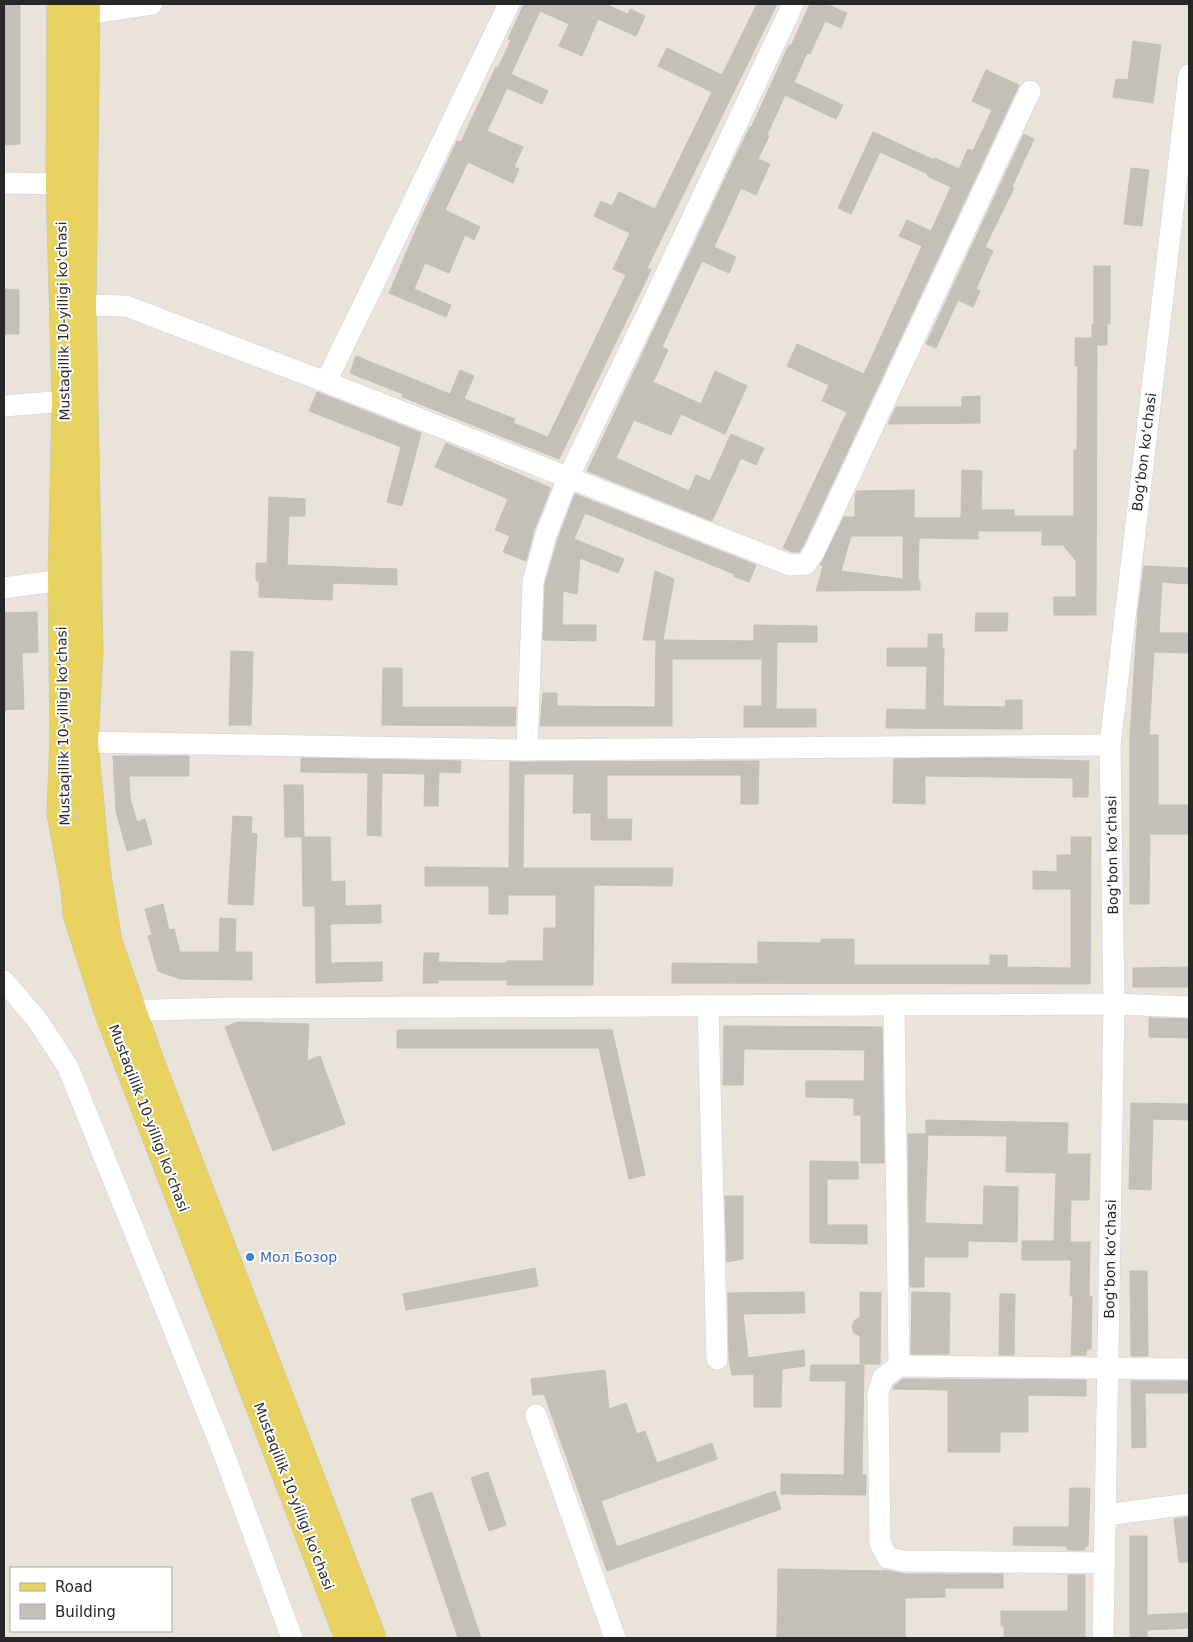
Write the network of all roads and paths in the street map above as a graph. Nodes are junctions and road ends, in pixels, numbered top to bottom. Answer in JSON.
{"nodes":[{"id":1,"x":61,"y":4,"type":"edge"},
{"id":2,"x":152,"y":4,"type":"edge"},
{"id":3,"x":510,"y":4,"type":"edge"},
{"id":4,"x":793,"y":4,"type":"edge"},
{"id":5,"x":86,"y":9,"type":"edge"},
{"id":6,"x":1189,"y":76,"type":"edge"},
{"id":7,"x":1030,"y":91,"type":"dead end"},
{"id":8,"x":4,"y":183,"type":"edge"},
{"id":9,"x":60,"y":184,"type":"junction"},
{"id":10,"x":82,"y":304,"type":"junction"},
{"id":11,"x":326,"y":382,"type":"junction"},
{"id":12,"x":66,"y":401,"type":"junction"},
{"id":13,"x":4,"y":406,"type":"edge"},
{"id":14,"x":568,"y":478,"type":"junction"},
{"id":15,"x":62,"y":580,"type":"junction"},
{"id":16,"x":4,"y":588,"type":"edge"},
{"id":17,"x":84,"y":742,"type":"junction"},
{"id":18,"x":1110,"y":745,"type":"junction"},
{"id":19,"x":527,"y":750,"type":"junction"},
{"id":20,"x":4,"y":981,"type":"edge"},
{"id":21,"x":894,"y":1004,"type":"junction"},
{"id":22,"x":1114,"y":1004,"type":"junction"},
{"id":23,"x":708,"y":1006,"type":"junction"},
{"id":24,"x":1189,"y":1007,"type":"edge"},
{"id":25,"x":120,"y":1011,"type":"junction"},
{"id":26,"x":717,"y":1359,"type":"dead end"},
{"id":27,"x":900,"y":1366,"type":"junction"},
{"id":28,"x":1108,"y":1368,"type":"junction"},
{"id":29,"x":1189,"y":1369,"type":"edge"},
{"id":30,"x":536,"y":1414,"type":"dead end"},
{"id":31,"x":1189,"y":1504,"type":"edge"},
{"id":32,"x":1105,"y":1514,"type":"junction"},
{"id":33,"x":1104,"y":1563,"type":"junction"},
{"id":34,"x":292,"y":1638,"type":"edge"},
{"id":35,"x":349,"y":1638,"type":"edge"},
{"id":36,"x":372,"y":1638,"type":"edge"},
{"id":37,"x":615,"y":1638,"type":"edge"},
{"id":38,"x":1103,"y":1638,"type":"edge"}],
"edges":[{"from":1,"to":9,"type":"main road","name":"Mustaqillik 10-yilligi ko'chasi"},
{"from":2,"to":5,"type":"street"},
{"from":3,"to":11,"type":"street"},
{"from":4,"to":14,"type":"street"},
{"from":5,"to":10,"type":"main road","name":"Mustaqillik 10-yilligi ko'chasi"},
{"from":6,"to":18,"type":"street","name":"Bogʻbon koʻchasi"},
{"from":7,"to":14,"type":"street"},
{"from":8,"to":9,"type":"street"},
{"from":9,"to":12,"type":"main road","name":"Mustaqillik 10-yilligi ko'chasi"},
{"from":10,"to":11,"type":"street"},
{"from":10,"to":17,"type":"main road","name":"Mustaqillik 10-yilligi ko'chasi"},
{"from":11,"to":14,"type":"street"},
{"from":12,"to":13,"type":"street"},
{"from":12,"to":15,"type":"main road","name":"Mustaqillik 10-yilligi ko'chasi"},
{"from":14,"to":19,"type":"street"},
{"from":15,"to":16,"type":"street"},
{"from":15,"to":25,"type":"main road","name":"Mustaqillik 10-yilligi ko'chasi"},
{"from":17,"to":19,"type":"street"},
{"from":17,"to":25,"type":"main road","name":"Mustaqillik 10-yilligi ko'chasi"},
{"from":18,"to":19,"type":"street"},
{"from":18,"to":22,"type":"street","name":"Bogʻbon koʻchasi"},
{"from":20,"to":34,"type":"street"},
{"from":21,"to":22,"type":"street"},
{"from":21,"to":23,"type":"street"},
{"from":21,"to":27,"type":"street"},
{"from":22,"to":24,"type":"street"},
{"from":22,"to":28,"type":"street","name":"Bogʻbon koʻchasi"},
{"from":23,"to":25,"type":"street"},
{"from":23,"to":26,"type":"street"},
{"from":25,"to":35,"type":"main road","name":"Mustaqillik 10-yilligi ko'chasi"},
{"from":25,"to":36,"type":"main road","name":"Mustaqillik 10-yilligi ko'chasi"},
{"from":27,"to":28,"type":"street"},
{"from":27,"to":33,"type":"street"},
{"from":28,"to":29,"type":"street"},
{"from":28,"to":32,"type":"street","name":"Bogʻbon koʻchasi"},
{"from":30,"to":37,"type":"street"},
{"from":31,"to":32,"type":"street"},
{"from":32,"to":33,"type":"street","name":"Bogʻbon koʻchasi"},
{"from":33,"to":38,"type":"street","name":"Bogʻbon koʻchasi"}]}
